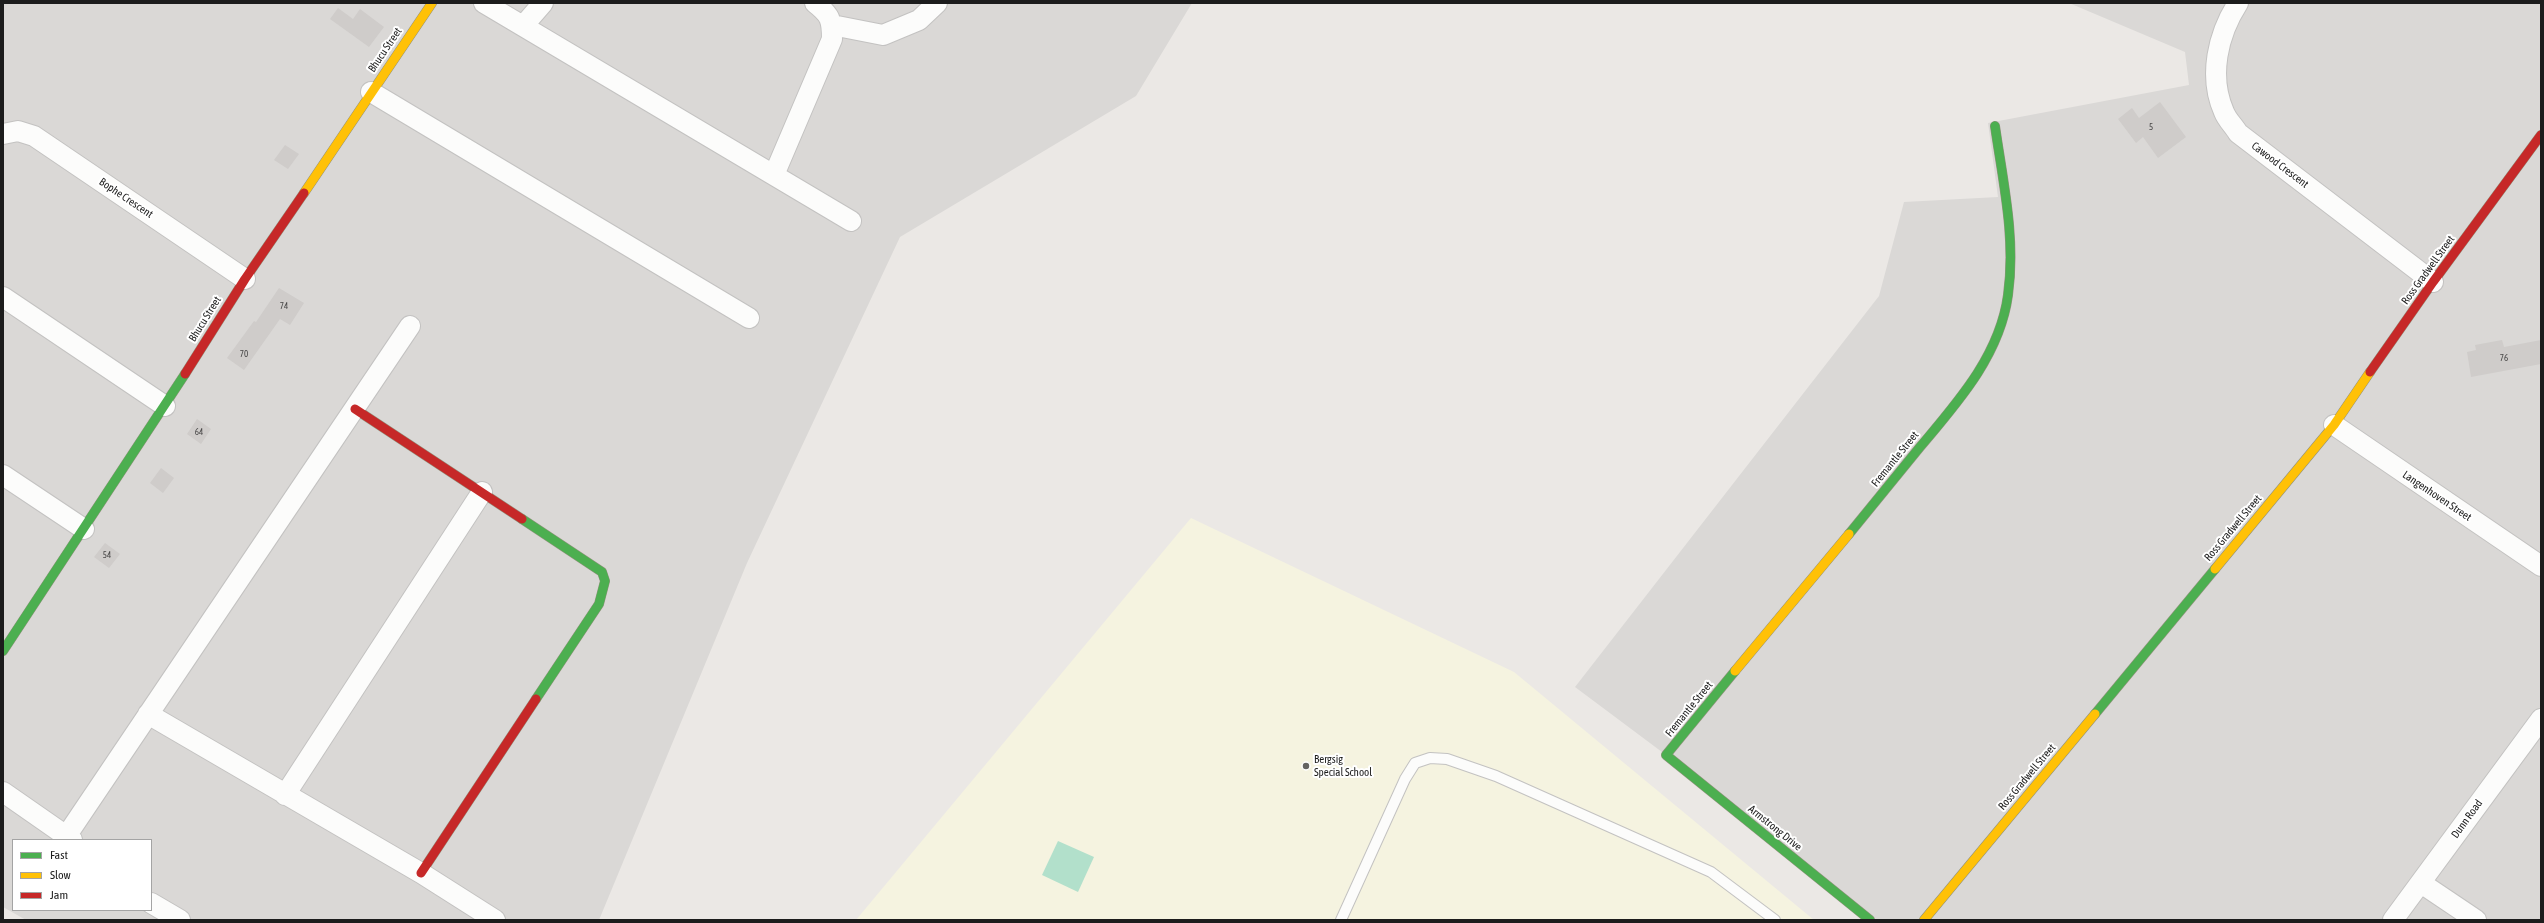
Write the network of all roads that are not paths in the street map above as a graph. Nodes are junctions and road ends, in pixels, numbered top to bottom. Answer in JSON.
{"nodes":[{"id":1,"x":432,"y":3,"type":"edge"},
{"id":2,"x":484,"y":3,"type":"edge"},
{"id":3,"x":543,"y":3,"type":"edge"},
{"id":4,"x":815,"y":3,"type":"edge"},
{"id":5,"x":937,"y":3,"type":"edge"},
{"id":6,"x":2238,"y":3,"type":"edge"},
{"id":7,"x":832,"y":25,"type":"junction"},
{"id":8,"x":523,"y":26,"type":"junction"},
{"id":9,"x":371,"y":92,"type":"junction"},
{"id":10,"x":1995,"y":126,"type":"dead end"},
{"id":11,"x":3,"y":134,"type":"edge"},
{"id":12,"x":2541,"y":135,"type":"edge"},
{"id":13,"x":774,"y":175,"type":"junction"},
{"id":14,"x":851,"y":221,"type":"dead end"},
{"id":15,"x":245,"y":279,"type":"junction"},
{"id":16,"x":2433,"y":282,"type":"junction"},
{"id":17,"x":3,"y":298,"type":"edge"},
{"id":18,"x":749,"y":318,"type":"dead end"},
{"id":19,"x":410,"y":326,"type":"dead end"},
{"id":20,"x":165,"y":406,"type":"junction"},
{"id":21,"x":355,"y":409,"type":"junction"},
{"id":22,"x":2334,"y":425,"type":"junction"},
{"id":23,"x":3,"y":475,"type":"edge"},
{"id":24,"x":482,"y":492,"type":"junction"},
{"id":25,"x":84,"y":529,"type":"junction"},
{"id":26,"x":2541,"y":566,"type":"edge"},
{"id":27,"x":3,"y":651,"type":"edge"},
{"id":28,"x":148,"y":714,"type":"junction"},
{"id":29,"x":2541,"y":719,"type":"edge"},
{"id":30,"x":1666,"y":756,"type":"joint"},
{"id":31,"x":3,"y":792,"type":"edge"},
{"id":32,"x":285,"y":795,"type":"junction"},
{"id":33,"x":69,"y":838,"type":"edge"},
{"id":34,"x":421,"y":873,"type":"junction"},
{"id":35,"x":2421,"y":883,"type":"junction"},
{"id":36,"x":152,"y":904,"type":"edge"},
{"id":37,"x":180,"y":920,"type":"edge"},
{"id":38,"x":495,"y":920,"type":"edge"},
{"id":39,"x":1342,"y":920,"type":"edge"},
{"id":40,"x":1775,"y":920,"type":"edge"},
{"id":41,"x":1870,"y":920,"type":"edge"},
{"id":42,"x":1924,"y":920,"type":"edge"},
{"id":43,"x":2393,"y":920,"type":"edge"},
{"id":44,"x":2476,"y":920,"type":"edge"}],
"edges":[{"from":1,"to":9,"type":"street","name":"Bhucu Street"},
{"from":2,"to":8,"type":"street"},
{"from":3,"to":8,"type":"street"},
{"from":4,"to":7,"type":"street"},
{"from":5,"to":7,"type":"street"},
{"from":6,"to":16,"type":"street","name":"Cawood Crescent"},
{"from":7,"to":13,"type":"street"},
{"from":8,"to":13,"type":"street"},
{"from":9,"to":15,"type":"street","name":"Bhucu Street"},
{"from":9,"to":18,"type":"street"},
{"from":10,"to":30,"type":"street","name":"Fremantle Street"},
{"from":11,"to":15,"type":"street","name":"Bophe Crescent"},
{"from":12,"to":16,"type":"street","name":"Ross Gradwell Street"},
{"from":13,"to":14,"type":"street"},
{"from":15,"to":20,"type":"street","name":"Bhucu Street"},
{"from":16,"to":22,"type":"street","name":"Ross Gradwell Street"},
{"from":17,"to":20,"type":"street"},
{"from":19,"to":21,"type":"street"},
{"from":20,"to":25,"type":"street","name":"Bhucu Street"},
{"from":21,"to":24,"type":"street"},
{"from":21,"to":28,"type":"street"},
{"from":22,"to":26,"type":"street","name":"Langenhoven Street"},
{"from":22,"to":42,"type":"street","name":"Ross Gradwell Street"},
{"from":23,"to":25,"type":"street"},
{"from":24,"to":32,"type":"street"},
{"from":24,"to":34,"type":"street"},
{"from":25,"to":27,"type":"street","name":"Bhucu Street"},
{"from":28,"to":32,"type":"street"},
{"from":28,"to":33,"type":"street"},
{"from":29,"to":35,"type":"street","name":"Dunn Road"},
{"from":30,"to":41,"type":"street","name":"Armstrong Drive"},
{"from":31,"to":33,"type":"street"},
{"from":32,"to":34,"type":"street"},
{"from":34,"to":38,"type":"street"},
{"from":35,"to":43,"type":"street","name":"Dunn Road"},
{"from":35,"to":44,"type":"street"},
{"from":36,"to":37,"type":"street"},
{"from":39,"to":40,"type":"lane"}]}
